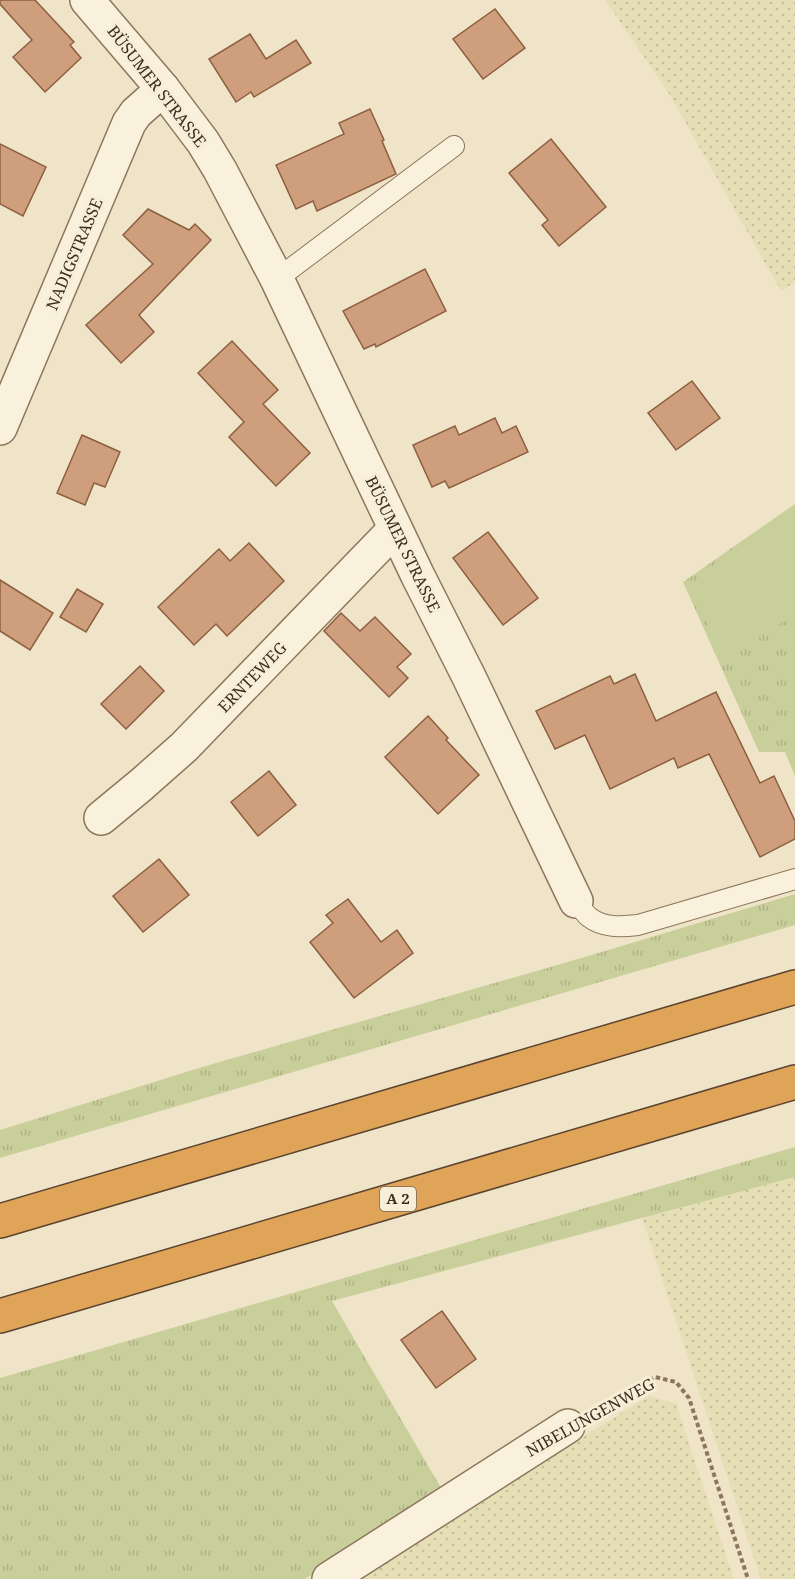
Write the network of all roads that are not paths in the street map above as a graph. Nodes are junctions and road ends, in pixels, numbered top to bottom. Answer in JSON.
{"nodes":[{"id":1,"x":87,"y":0,"type":"edge"},
{"id":2,"x":163,"y":88,"type":"junction"},
{"id":3,"x":454,"y":146,"type":"dead end"},
{"id":4,"x":277,"y":279,"type":"junction"},
{"id":5,"x":0,"y":428,"type":"edge"},
{"id":6,"x":395,"y":529,"type":"junction"},
{"id":7,"x":101,"y":818,"type":"dead end"},
{"id":8,"x":795,"y":879,"type":"edge"},
{"id":9,"x":576,"y":901,"type":"joint"},
{"id":10,"x":795,"y":987,"type":"edge"},
{"id":11,"x":795,"y":1082,"type":"edge"},
{"id":12,"x":0,"y":1221,"type":"edge"},
{"id":13,"x":0,"y":1316,"type":"edge"},
{"id":14,"x":568,"y":1426,"type":"road end"},
{"id":15,"x":329,"y":1579,"type":"edge"}],
"edges":[{"from":1,"to":2,"type":"street","name":"BÜSUMER STRASSE"},
{"from":2,"to":4,"type":"street","name":"BÜSUMER STRASSE"},
{"from":2,"to":5,"type":"street","name":"NADIGSTRASSE"},
{"from":3,"to":4,"type":"lane"},
{"from":4,"to":6,"type":"street","name":"BÜSUMER STRASSE"},
{"from":6,"to":7,"type":"street","name":"ERNTEWEG"},
{"from":6,"to":9,"type":"street","name":"BÜSUMER STRASSE"},
{"from":8,"to":9,"type":"lane","name":"BÜSUMER STRASSE"},
{"from":10,"to":12,"type":"highway"},
{"from":11,"to":13,"type":"highway","number":"A 2"},
{"from":14,"to":15,"type":"street","name":"NIBELUNGENWEG"}]}
